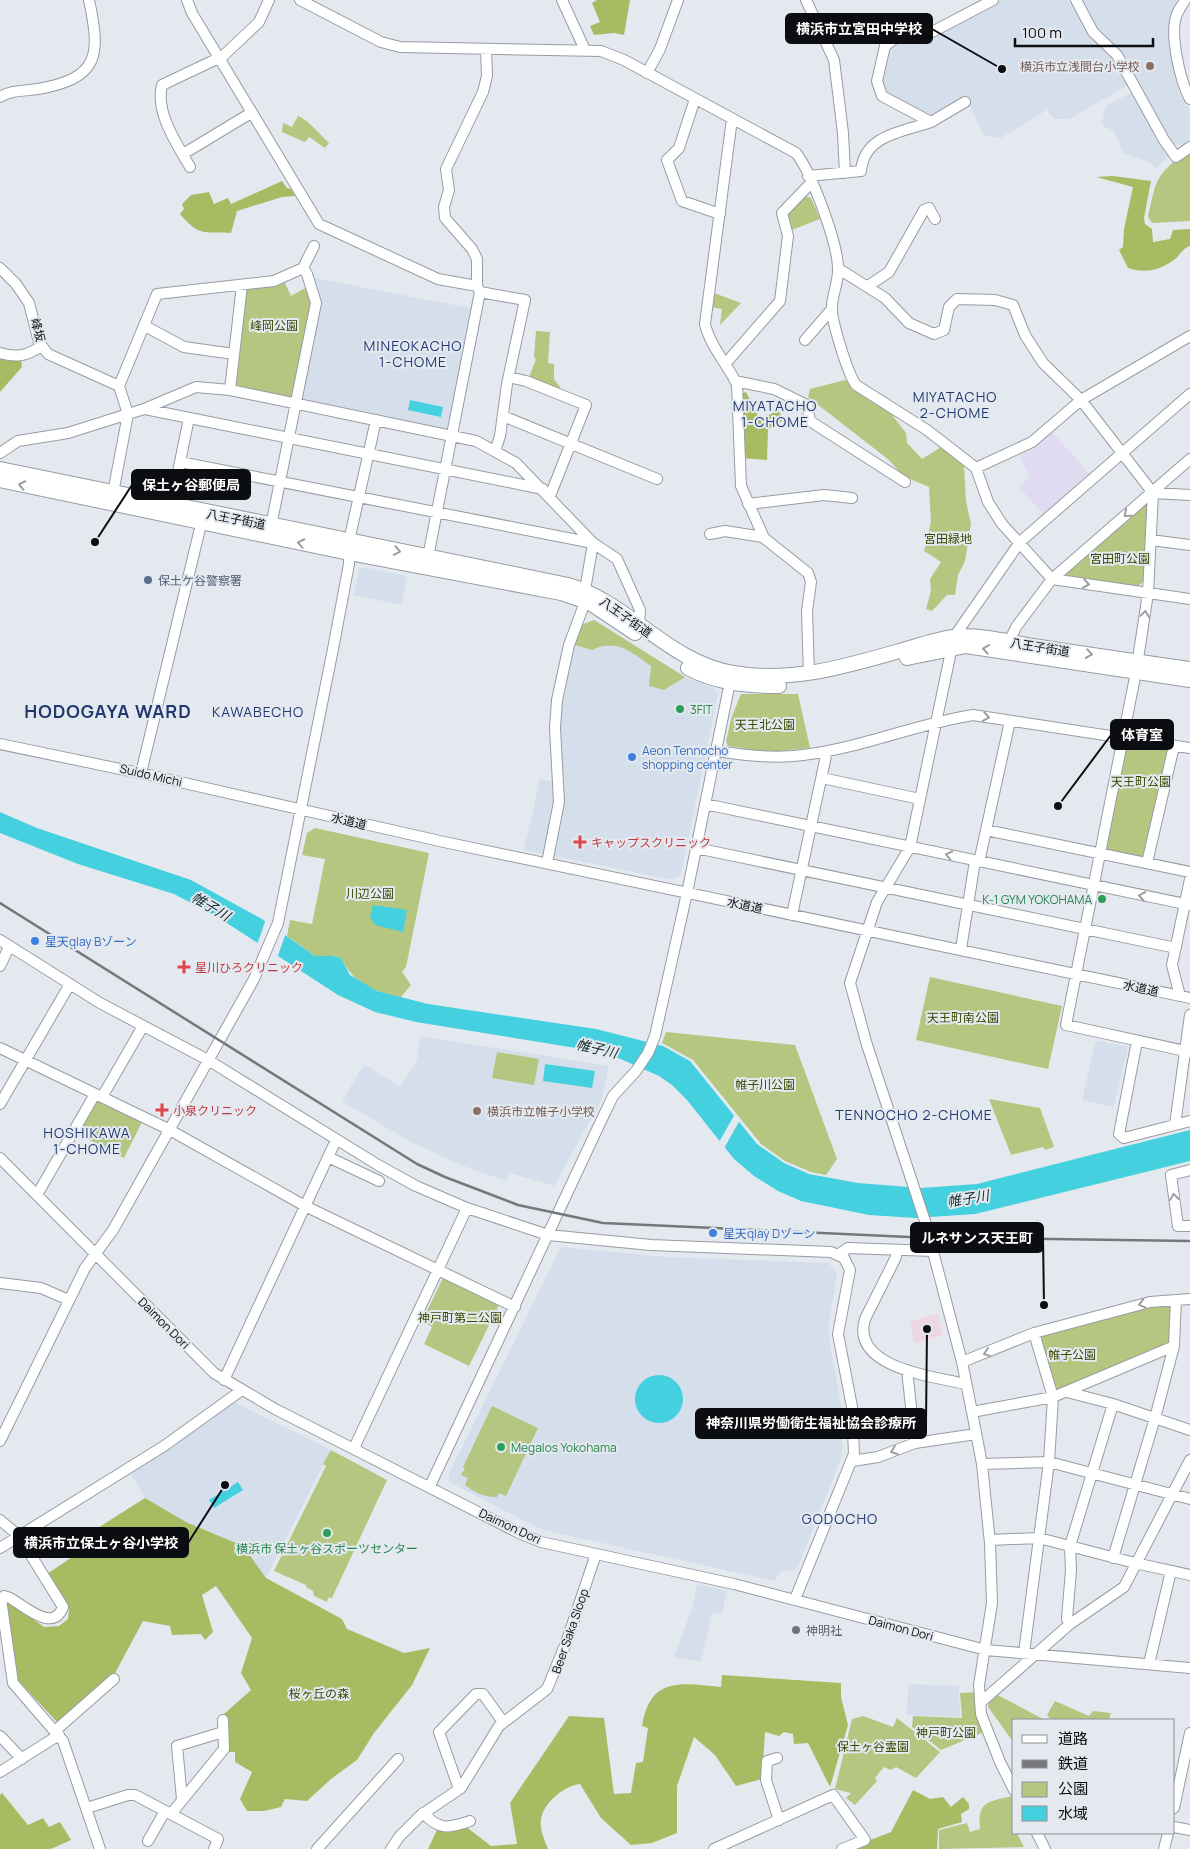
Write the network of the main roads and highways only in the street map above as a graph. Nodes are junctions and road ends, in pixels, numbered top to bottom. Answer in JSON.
{"nodes":[{"id":1,"x":0,"y":470,"type":"edge"},
{"id":2,"x":0,"y":480,"type":"edge"},
{"id":3,"x":202,"y":517,"type":"junction"},
{"id":4,"x":349,"y":547,"type":"junction"},
{"id":5,"x":585,"y":596,"type":"junction"},
{"id":6,"x":952,"y":643,"type":"junction"},
{"id":7,"x":1137,"y":667,"type":"junction"},
{"id":8,"x":1190,"y":669,"type":"edge"},
{"id":9,"x":1190,"y":680,"type":"edge"}],
"edges":[{"from":1,"to":3,"type":"highway","name":"八王子街道"},
{"from":3,"to":2,"type":"highway","name":"八王子街道","one_way":true},
{"from":4,"to":3,"type":"highway","name":"八王子街道","one_way":true},
{"from":3,"to":4,"type":"highway","name":"八王子街道"},
{"from":4,"to":5,"type":"highway","name":"八王子街道"},
{"from":4,"to":5,"type":"highway","name":"八王子街道","one_way":true},
{"from":5,"to":6,"type":"highway","name":"八王子街道"},
{"from":5,"to":6,"type":"highway","name":"八王子街道"},
{"from":7,"to":6,"type":"highway","name":"八王子街道","one_way":true},
{"from":6,"to":7,"type":"highway","name":"八王子街道","one_way":true},
{"from":7,"to":8,"type":"highway","name":"八王子街道"},
{"from":7,"to":9,"type":"highway","name":"八王子街道"}]}
